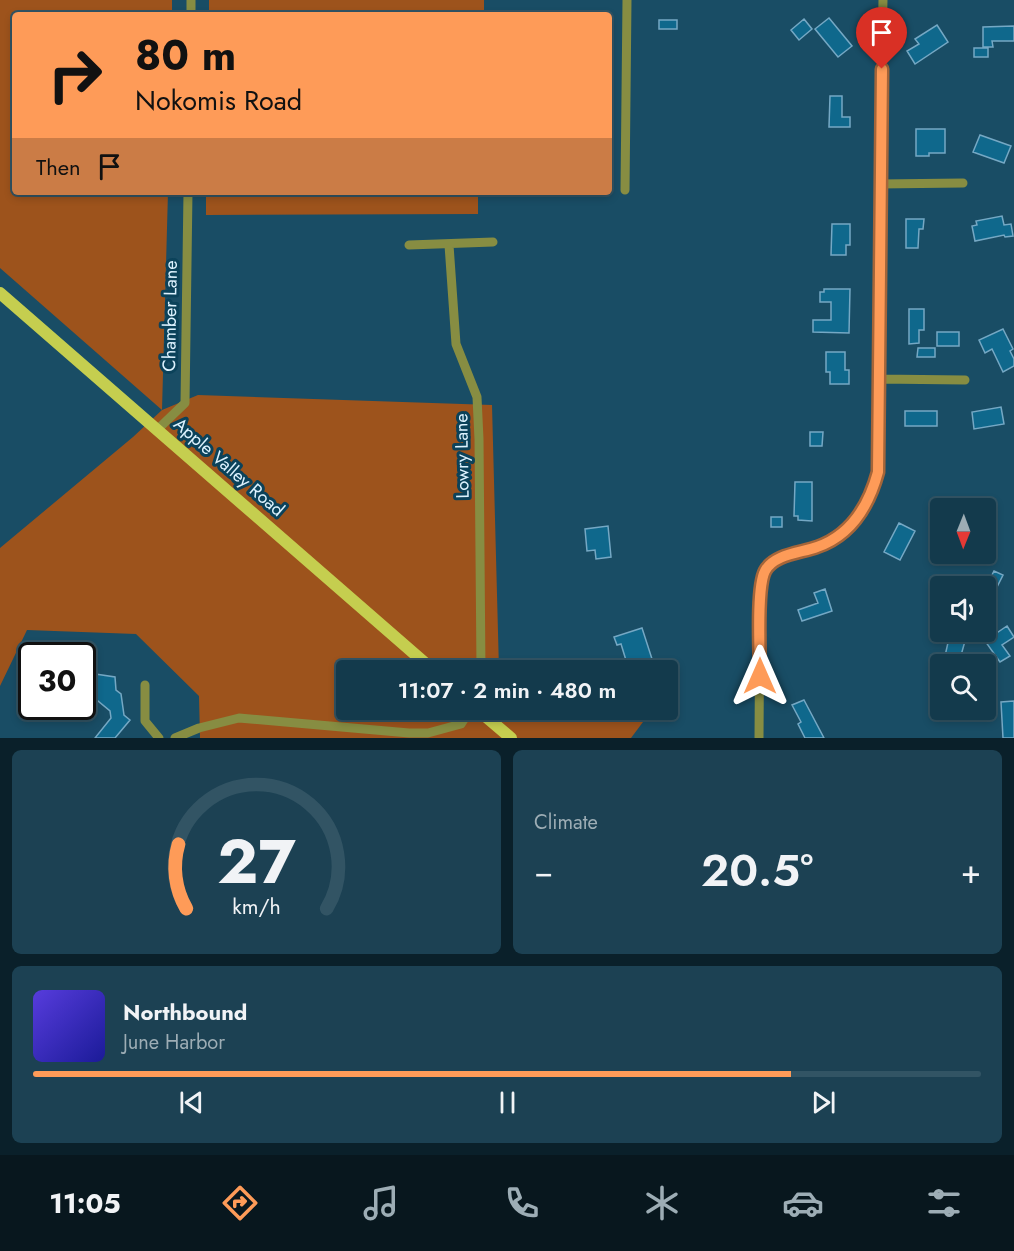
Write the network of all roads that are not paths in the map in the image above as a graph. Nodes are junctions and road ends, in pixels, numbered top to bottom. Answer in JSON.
{"nodes":[{"id":1,"x":627,"y":0,"type":"edge"},
{"id":2,"x":883,"y":0,"type":"edge"},
{"id":3,"x":963,"y":183,"type":"dead end"},
{"id":4,"x":879,"y":184,"type":"junction"},
{"id":5,"x":626,"y":190,"type":"dead end"},
{"id":6,"x":188,"y":195,"type":"edge"},
{"id":7,"x":493,"y":242,"type":"dead end"},
{"id":8,"x":409,"y":245,"type":"dead end"},
{"id":9,"x":449,"y":245,"type":"junction"},
{"id":10,"x":0,"y":293,"type":"edge"},
{"id":11,"x":878,"y":379,"type":"junction"},
{"id":12,"x":965,"y":380,"type":"dead end"},
{"id":13,"x":158,"y":429,"type":"junction"},
{"id":14,"x":422,"y":660,"type":"edge"},
{"id":15,"x":481,"y":660,"type":"edge"},
{"id":16,"x":145,"y":685,"type":"dead end"},
{"id":17,"x":464,"y":720,"type":"edge"},
{"id":18,"x":489,"y":720,"type":"edge"},
{"id":19,"x":159,"y":738,"type":"edge"},
{"id":20,"x":175,"y":738,"type":"edge"},
{"id":21,"x":511,"y":738,"type":"edge"},
{"id":22,"x":759,"y":738,"type":"edge"}],
"edges":[{"from":1,"to":5,"type":"street"},
{"from":2,"to":4,"type":"street"},
{"from":3,"to":4,"type":"street"},
{"from":4,"to":11,"type":"street"},
{"from":6,"to":13,"type":"street","name":"Chamber Lane"},
{"from":7,"to":9,"type":"street"},
{"from":8,"to":9,"type":"street"},
{"from":9,"to":15,"type":"street","name":"Lowry Lane"},
{"from":10,"to":13,"type":"main road","name":"Apple Valley Road"},
{"from":11,"to":12,"type":"street"},
{"from":11,"to":22,"type":"street"},
{"from":13,"to":14,"type":"main road","name":"Apple Valley Road"},
{"from":16,"to":19,"type":"street"},
{"from":17,"to":20,"type":"street"},
{"from":18,"to":21,"type":"main road"}]}
